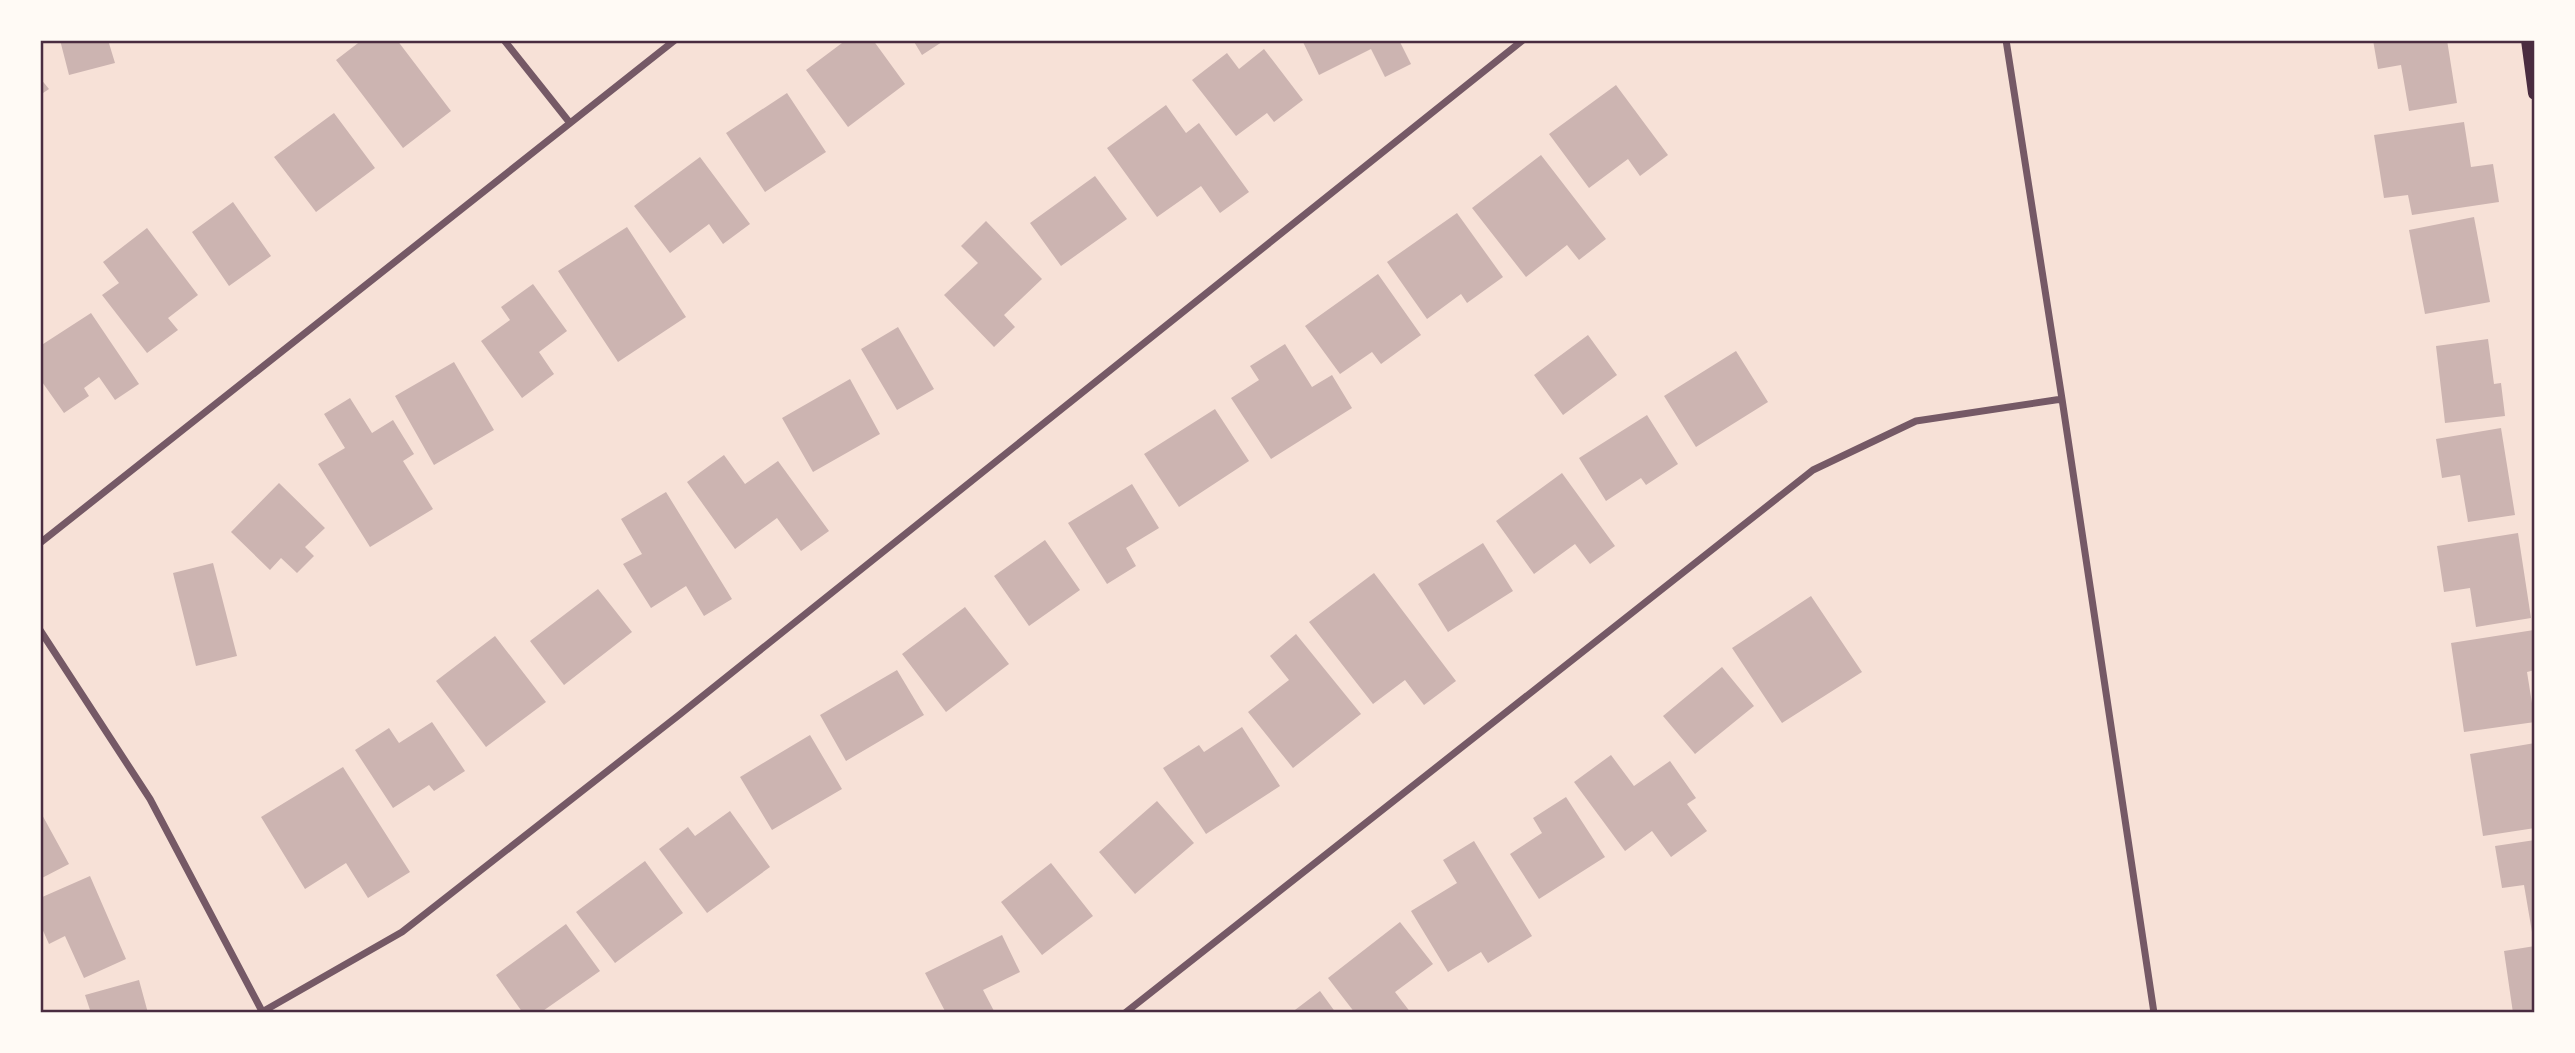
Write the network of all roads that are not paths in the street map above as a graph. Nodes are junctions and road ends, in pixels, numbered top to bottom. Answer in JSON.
{"nodes":[{"id":1,"x":504,"y":40,"type":"edge"},
{"id":2,"x":675,"y":40,"type":"edge"},
{"id":3,"x":1524,"y":40,"type":"edge"},
{"id":4,"x":2006,"y":40,"type":"edge"},
{"id":5,"x":2528,"y":40,"type":"edge"},
{"id":6,"x":2535,"y":93,"type":"edge"},
{"id":7,"x":570,"y":123,"type":"junction"},
{"id":8,"x":2063,"y":399,"type":"junction"},
{"id":9,"x":40,"y":542,"type":"edge"},
{"id":10,"x":40,"y":630,"type":"edge"},
{"id":11,"x":263,"y":1013,"type":"edge"},
{"id":12,"x":1125,"y":1013,"type":"edge"},
{"id":13,"x":2154,"y":1013,"type":"edge"}],
"edges":[{"from":1,"to":7,"type":"street"},
{"from":2,"to":7,"type":"street"},
{"from":3,"to":11,"type":"street"},
{"from":4,"to":8,"type":"street"},
{"from":5,"to":6,"type":"main road"},
{"from":7,"to":9,"type":"street"},
{"from":8,"to":12,"type":"street"},
{"from":8,"to":13,"type":"street"},
{"from":10,"to":11,"type":"street"}]}
